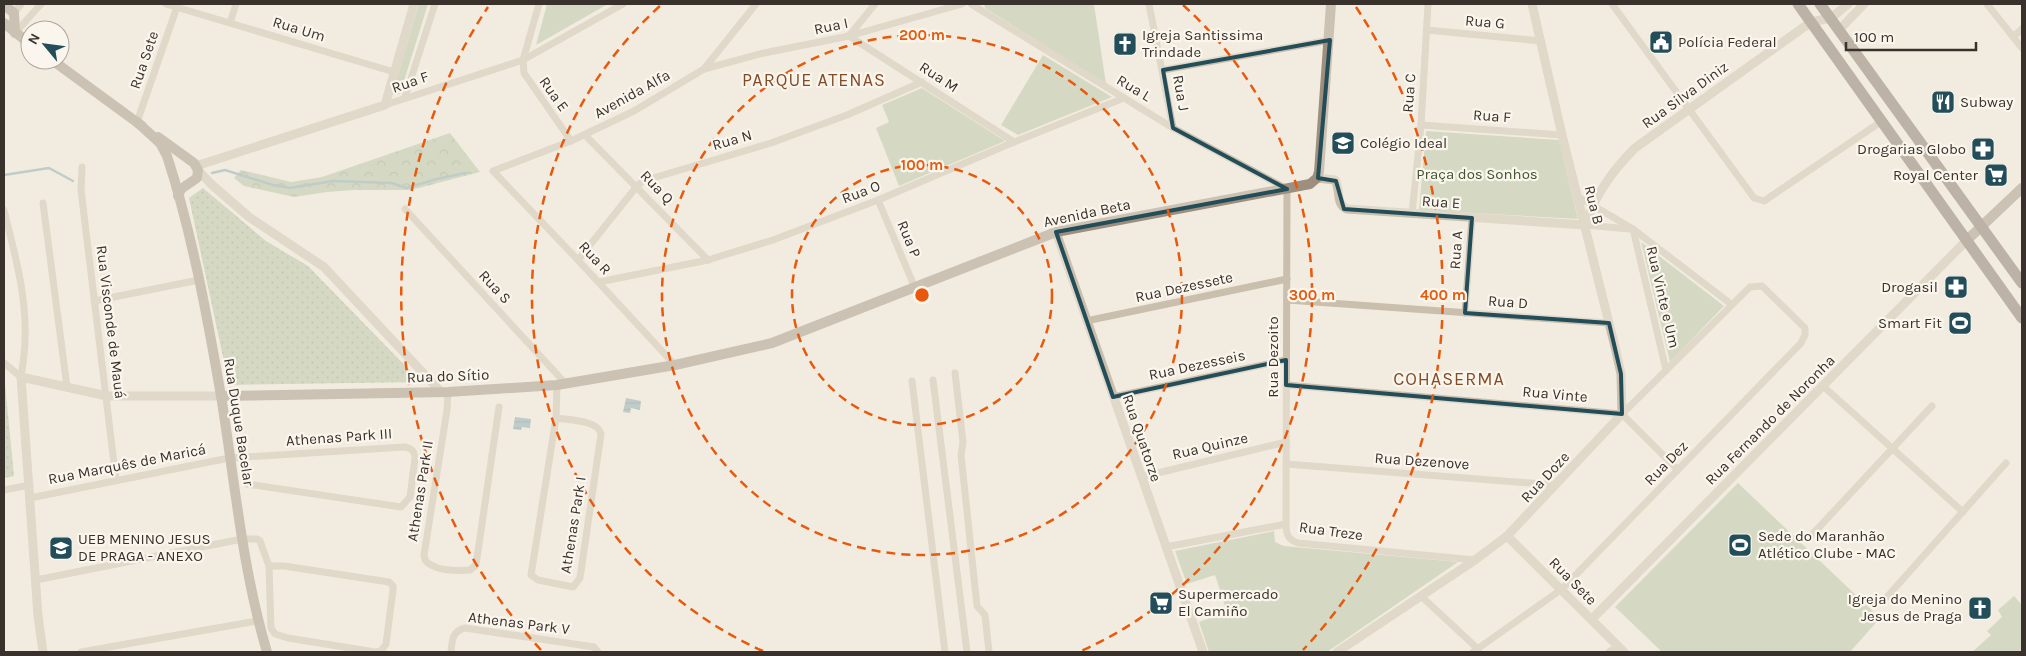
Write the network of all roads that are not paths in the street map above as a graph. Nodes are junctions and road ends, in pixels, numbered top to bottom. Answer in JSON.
{"nodes":[{"id":1,"x":21,"y":4,"type":"edge"},
{"id":2,"x":42,"y":4,"type":"edge"},
{"id":3,"x":166,"y":4,"type":"edge"},
{"id":4,"x":236,"y":4,"type":"edge"},
{"id":5,"x":414,"y":4,"type":"edge"},
{"id":6,"x":435,"y":4,"type":"edge"},
{"id":7,"x":539,"y":4,"type":"edge"},
{"id":8,"x":623,"y":4,"type":"edge"},
{"id":9,"x":756,"y":4,"type":"edge"},
{"id":10,"x":875,"y":4,"type":"edge"},
{"id":11,"x":962,"y":4,"type":"edge"},
{"id":12,"x":971,"y":4,"type":"edge"},
{"id":13,"x":1149,"y":4,"type":"edge"},
{"id":14,"x":1331,"y":4,"type":"edge"},
{"id":15,"x":1428,"y":4,"type":"edge"},
{"id":16,"x":1532,"y":4,"type":"edge"},
{"id":17,"x":1612,"y":4,"type":"edge"},
{"id":18,"x":1798,"y":4,"type":"edge"},
{"id":19,"x":1820,"y":4,"type":"edge"},
{"id":20,"x":1848,"y":4,"type":"edge"},
{"id":21,"x":1864,"y":4,"type":"edge"},
{"id":22,"x":1987,"y":4,"type":"edge"},
{"id":23,"x":4,"y":5,"type":"edge"},
{"id":24,"x":177,"y":7,"type":"junction"},
{"id":25,"x":14,"y":13,"type":"junction"},
{"id":26,"x":1831,"y":18,"type":"junction"},
{"id":27,"x":1811,"y":22,"type":"junction"},
{"id":28,"x":4,"y":23,"type":"edge"},
{"id":29,"x":230,"y":23,"type":"junction"},
{"id":30,"x":2022,"y":29,"type":"edge"},
{"id":31,"x":1427,"y":30,"type":"junction"},
{"id":32,"x":1839,"y":30,"type":"junction"},
{"id":33,"x":15,"y":33,"type":"junction"},
{"id":34,"x":849,"y":36,"type":"junction"},
{"id":35,"x":2014,"y":36,"type":"junction"},
{"id":36,"x":20,"y":37,"type":"edge"},
{"id":37,"x":1823,"y":39,"type":"junction"},
{"id":38,"x":1330,"y":40,"type":"junction"},
{"id":39,"x":1541,"y":41,"type":"junction"},
{"id":40,"x":2022,"y":48,"type":"edge"},
{"id":41,"x":523,"y":60,"type":"junction"},
{"id":42,"x":704,"y":69,"type":"junction"},
{"id":43,"x":66,"y":70,"type":"edge"},
{"id":44,"x":1163,"y":70,"type":"junction"},
{"id":45,"x":394,"y":72,"type":"junction"},
{"id":46,"x":922,"y":82,"type":"junction"},
{"id":47,"x":405,"y":97,"type":"junction"},
{"id":48,"x":1124,"y":98,"type":"junction"},
{"id":49,"x":385,"y":105,"type":"junction"},
{"id":50,"x":1689,"y":108,"type":"junction"},
{"id":51,"x":1882,"y":121,"type":"junction"},
{"id":52,"x":137,"y":122,"type":"junction"},
{"id":53,"x":1421,"y":125,"type":"junction"},
{"id":54,"x":1173,"y":128,"type":"junction"},
{"id":55,"x":585,"y":135,"type":"junction"},
{"id":56,"x":1562,"y":135,"type":"junction"},
{"id":57,"x":571,"y":141,"type":"junction"},
{"id":58,"x":1014,"y":142,"type":"junction"},
{"id":59,"x":195,"y":165,"type":"junction"},
{"id":60,"x":82,"y":167,"type":"dead end"},
{"id":61,"x":493,"y":171,"type":"joint"},
{"id":62,"x":173,"y":175,"type":"junction"},
{"id":63,"x":1317,"y":178,"type":"junction"},
{"id":64,"x":191,"y":184,"type":"junction"},
{"id":65,"x":211,"y":184,"type":"junction"},
{"id":66,"x":637,"y":186,"type":"junction"},
{"id":67,"x":2022,"y":188,"type":"edge"},
{"id":68,"x":1287,"y":189,"type":"junction"},
{"id":69,"x":178,"y":196,"type":"junction"},
{"id":70,"x":1578,"y":196,"type":"junction"},
{"id":71,"x":878,"y":200,"type":"junction"},
{"id":72,"x":43,"y":203,"type":"dead end"},
{"id":73,"x":1593,"y":204,"type":"junction"},
{"id":74,"x":405,"y":209,"type":"dead end"},
{"id":75,"x":4,"y":210,"type":"edge"},
{"id":76,"x":1412,"y":214,"type":"junction"},
{"id":77,"x":1472,"y":218,"type":"junction"},
{"id":78,"x":1585,"y":225,"type":"junction"},
{"id":79,"x":1981,"y":226,"type":"junction"},
{"id":80,"x":1633,"y":229,"type":"junction"},
{"id":81,"x":1056,"y":232,"type":"junction"},
{"id":82,"x":1967,"y":240,"type":"junction"},
{"id":83,"x":578,"y":260,"type":"junction"},
{"id":84,"x":708,"y":260,"type":"junction"},
{"id":85,"x":1287,"y":279,"type":"junction"},
{"id":86,"x":199,"y":280,"type":"junction"},
{"id":87,"x":599,"y":282,"type":"junction"},
{"id":88,"x":2022,"y":283,"type":"edge"},
{"id":89,"x":915,"y":288,"type":"junction"},
{"id":90,"x":1747,"y":289,"type":"joint"},
{"id":91,"x":1287,"y":300,"type":"junction"},
{"id":92,"x":94,"y":301,"type":"junction"},
{"id":93,"x":1731,"y":304,"type":"junction"},
{"id":94,"x":1465,"y":313,"type":"junction"},
{"id":95,"x":2022,"y":318,"type":"edge"},
{"id":96,"x":1086,"y":321,"type":"junction"},
{"id":97,"x":1609,"y":323,"type":"junction"},
{"id":98,"x":1286,"y":360,"type":"junction"},
{"id":99,"x":4,"y":363,"type":"edge"},
{"id":100,"x":675,"y":365,"type":"junction"},
{"id":101,"x":1666,"y":370,"type":"junction"},
{"id":102,"x":955,"y":373,"type":"dead end"},
{"id":103,"x":21,"y":377,"type":"junction"},
{"id":104,"x":933,"y":380,"type":"dead end"},
{"id":105,"x":912,"y":381,"type":"dead end"},
{"id":106,"x":561,"y":385,"type":"junction"},
{"id":107,"x":1286,"y":385,"type":"junction"},
{"id":108,"x":1823,"y":386,"type":"junction"},
{"id":109,"x":67,"y":387,"type":"junction"},
{"id":110,"x":444,"y":392,"type":"junction"},
{"id":111,"x":107,"y":396,"type":"junction"},
{"id":112,"x":221,"y":396,"type":"junction"},
{"id":113,"x":1113,"y":397,"type":"junction"},
{"id":114,"x":1932,"y":406,"type":"dead end"},
{"id":115,"x":498,"y":407,"type":"dead end"},
{"id":116,"x":1622,"y":414,"type":"junction"},
{"id":117,"x":556,"y":418,"type":"junction"},
{"id":118,"x":1286,"y":442,"type":"junction"},
{"id":119,"x":1892,"y":449,"type":"junction"},
{"id":120,"x":229,"y":458,"type":"junction"},
{"id":121,"x":2006,"y":463,"type":"dead end"},
{"id":122,"x":1286,"y":464,"type":"junction"},
{"id":123,"x":1678,"y":470,"type":"junction"},
{"id":124,"x":1141,"y":477,"type":"junction"},
{"id":125,"x":116,"y":480,"type":"junction"},
{"id":126,"x":247,"y":484,"type":"dead end"},
{"id":127,"x":30,"y":485,"type":"junction"},
{"id":128,"x":1556,"y":485,"type":"junction"},
{"id":129,"x":4,"y":490,"type":"edge"},
{"id":130,"x":30,"y":498,"type":"junction"},
{"id":131,"x":1962,"y":512,"type":"junction"},
{"id":132,"x":1286,"y":524,"type":"junction"},
{"id":133,"x":1507,"y":536,"type":"junction"},
{"id":134,"x":1809,"y":538,"type":"dead end"},
{"id":135,"x":242,"y":539,"type":"junction"},
{"id":136,"x":1166,"y":547,"type":"junction"},
{"id":137,"x":1475,"y":560,"type":"junction"},
{"id":138,"x":269,"y":566,"type":"junction"},
{"id":139,"x":36,"y":580,"type":"junction"},
{"id":140,"x":1562,"y":589,"type":"junction"},
{"id":141,"x":1421,"y":596,"type":"junction"},
{"id":142,"x":1887,"y":597,"type":"dead end"},
{"id":143,"x":1592,"y":619,"type":"junction"},
{"id":144,"x":257,"y":620,"type":"junction"},
{"id":145,"x":1621,"y":649,"type":"edge"},
{"id":146,"x":1475,"y":650,"type":"edge"},
{"id":147,"x":43,"y":652,"type":"edge"},
{"id":148,"x":81,"y":652,"type":"edge"},
{"id":149,"x":267,"y":652,"type":"edge"},
{"id":150,"x":450,"y":652,"type":"edge"},
{"id":151,"x":598,"y":652,"type":"edge"},
{"id":152,"x":945,"y":652,"type":"edge"},
{"id":153,"x":967,"y":652,"type":"edge"},
{"id":154,"x":989,"y":652,"type":"edge"},
{"id":155,"x":1203,"y":652,"type":"edge"},
{"id":156,"x":1337,"y":652,"type":"edge"},
{"id":157,"x":1608,"y":652,"type":"edge"}],
"edges":[{"from":1,"to":25,"type":"street"},
{"from":2,"to":33,"type":"street"},
{"from":3,"to":24,"type":"street","name":"Rua Um"},
{"from":4,"to":29,"type":"street"},
{"from":5,"to":45,"type":"street"},
{"from":6,"to":47,"type":"street"},
{"from":7,"to":41,"type":"street"},
{"from":8,"to":41,"type":"street","name":"Rua F"},
{"from":9,"to":42,"type":"street","name":"Avenida Alfa"},
{"from":10,"to":34,"type":"street"},
{"from":11,"to":34,"type":"street","name":"Rua I"},
{"from":12,"to":48,"type":"street","name":"Rua L"},
{"from":13,"to":44,"type":"street","name":"Rua J"},
{"from":14,"to":38,"type":"main road"},
{"from":15,"to":31,"type":"street","name":"Rua C"},
{"from":16,"to":39,"type":"street","name":"Rua B"},
{"from":17,"to":50,"type":"street"},
{"from":18,"to":27,"type":"main road"},
{"from":19,"to":26,"type":"main road"},
{"from":20,"to":26,"type":"street"},
{"from":21,"to":32,"type":"street"},
{"from":22,"to":35,"type":"street"},
{"from":23,"to":25,"type":"main road"},
{"from":24,"to":29,"type":"street","name":"Rua Um"},
{"from":24,"to":52,"type":"street","name":"Rua Sete"},
{"from":25,"to":33,"type":"main road"},
{"from":26,"to":27,"type":"street","name":"Rua Silva Diniz"},
{"from":26,"to":32,"type":"main road"},
{"from":26,"to":37,"type":"main road"},
{"from":27,"to":37,"type":"main road"},
{"from":27,"to":50,"type":"street","name":"Rua Silva Diniz"},
{"from":28,"to":33,"type":"main road"},
{"from":29,"to":45,"type":"street","name":"Rua Um"},
{"from":30,"to":35,"type":"street"},
{"from":31,"to":39,"type":"street","name":"Rua G"},
{"from":31,"to":53,"type":"street","name":"Rua C"},
{"from":32,"to":79,"type":"main road"},
{"from":33,"to":36,"type":"main road"},
{"from":34,"to":42,"type":"street","name":"Rua I"},
{"from":34,"to":46,"type":"street","name":"Rua M"},
{"from":35,"to":40,"type":"street"},
{"from":37,"to":51,"type":"main road"},
{"from":38,"to":44,"type":"street"},
{"from":38,"to":63,"type":"main road"},
{"from":39,"to":56,"type":"street","name":"Rua B"},
{"from":41,"to":47,"type":"street","name":"Rua F"},
{"from":41,"to":57,"type":"street","name":"Rua E"},
{"from":42,"to":55,"type":"street","name":"Avenida Alfa"},
{"from":43,"to":52,"type":"main road"},
{"from":44,"to":54,"type":"street","name":"Rua J"},
{"from":45,"to":49,"type":"street"},
{"from":46,"to":58,"type":"street","name":"Rua M"},
{"from":46,"to":66,"type":"street","name":"Rua N"},
{"from":47,"to":49,"type":"street","name":"Rua F"},
{"from":48,"to":54,"type":"street","name":"Rua L"},
{"from":48,"to":58,"type":"street","name":"Rua O"},
{"from":49,"to":59,"type":"street","name":"Rua F"},
{"from":50,"to":51,"type":"street"},
{"from":50,"to":73,"type":"street","name":"Rua Silva Diniz"},
{"from":51,"to":82,"type":"main road"},
{"from":52,"to":59,"type":"main road"},
{"from":52,"to":62,"type":"main road","name":"Rua Duque Bacelar"},
{"from":53,"to":56,"type":"street","name":"Rua F"},
{"from":53,"to":76,"type":"street","name":"Rua C"},
{"from":54,"to":68,"type":"street","name":"Rua L"},
{"from":55,"to":57,"type":"street","name":"Avenida Alfa"},
{"from":55,"to":66,"type":"street","name":"Rua Q"},
{"from":56,"to":70,"type":"street","name":"Rua B"},
{"from":57,"to":61,"type":"street","name":"Avenida Alfa"},
{"from":58,"to":71,"type":"street","name":"Rua O"},
{"from":59,"to":62,"type":"main road"},
{"from":59,"to":64,"type":"main road"},
{"from":59,"to":65,"type":"street"},
{"from":60,"to":92,"type":"street","name":"Rua Visconde de Mauá"},
{"from":61,"to":83,"type":"street","name":"Rua R"},
{"from":62,"to":64,"type":"main road"},
{"from":62,"to":69,"type":"main road","name":"Rua Duque Bacelar"},
{"from":63,"to":68,"type":"main road","name":"Avenida Beta"},
{"from":63,"to":76,"type":"street","name":"Rua E"},
{"from":64,"to":65,"type":"street"},
{"from":64,"to":69,"type":"main road"},
{"from":65,"to":110,"type":"street"},
{"from":66,"to":83,"type":"street","name":"Rua N"},
{"from":66,"to":84,"type":"street","name":"Rua Q"},
{"from":67,"to":79,"type":"main road"},
{"from":68,"to":81,"type":"main road","name":"Avenida Beta"},
{"from":68,"to":85,"type":"street","name":"Rua Dezoito"},
{"from":69,"to":86,"type":"main road","name":"Rua Duque Bacelar"},
{"from":70,"to":73,"type":"street"},
{"from":70,"to":78,"type":"street","name":"Rua B"},
{"from":71,"to":84,"type":"street","name":"Rua O"},
{"from":71,"to":89,"type":"street","name":"Rua P"},
{"from":72,"to":109,"type":"street"},
{"from":73,"to":78,"type":"street","name":"Rua Silva Diniz"},
{"from":73,"to":80,"type":"street"},
{"from":74,"to":106,"type":"street","name":"Rua S"},
{"from":75,"to":103,"type":"street"},
{"from":76,"to":77,"type":"street","name":"Rua E"},
{"from":77,"to":78,"type":"street","name":"Rua E"},
{"from":77,"to":94,"type":"street","name":"Rua A"},
{"from":78,"to":80,"type":"street"},
{"from":78,"to":97,"type":"street","name":"Rua B"},
{"from":79,"to":82,"type":"main road"},
{"from":79,"to":88,"type":"main road"},
{"from":80,"to":93,"type":"street"},
{"from":80,"to":101,"type":"street","name":"Rua Vinte e Um"},
{"from":81,"to":89,"type":"main road","name":"Avenida Beta"},
{"from":81,"to":96,"type":"street","name":"Rua Quatorze"},
{"from":82,"to":95,"type":"main road"},
{"from":82,"to":108,"type":"street","name":"Rua Fernando de Noronha"},
{"from":83,"to":87,"type":"street","name":"Rua R"},
{"from":84,"to":87,"type":"street","name":"Rua O"},
{"from":85,"to":91,"type":"street","name":"Rua Dezoito"},
{"from":85,"to":96,"type":"street","name":"Rua Dezessete"},
{"from":86,"to":92,"type":"street"},
{"from":86,"to":112,"type":"main road","name":"Rua Duque Bacelar"},
{"from":87,"to":100,"type":"street","name":"Rua R"},
{"from":89,"to":100,"type":"main road","name":"Avenida Beta"},
{"from":90,"to":93,"type":"street","name":"Rua Doze"},
{"from":90,"to":123,"type":"street","name":"Rua Dez"},
{"from":91,"to":94,"type":"street","name":"Rua D"},
{"from":91,"to":98,"type":"street","name":"Rua Dezoito"},
{"from":92,"to":111,"type":"street","name":"Rua Visconde de Mauá"},
{"from":93,"to":101,"type":"street","name":"Rua Doze"},
{"from":94,"to":97,"type":"street","name":"Rua D"},
{"from":96,"to":113,"type":"street","name":"Rua Quatorze"},
{"from":97,"to":116,"type":"street","name":"Rua B"},
{"from":98,"to":107,"type":"street","name":"Rua Dezoito"},
{"from":98,"to":113,"type":"street","name":"Rua Dezesseis"},
{"from":99,"to":103,"type":"street"},
{"from":100,"to":106,"type":"main road","name":"Rua do Sítio"},
{"from":101,"to":116,"type":"street","name":"Rua Doze"},
{"from":102,"to":154,"type":"street"},
{"from":103,"to":109,"type":"street"},
{"from":103,"to":127,"type":"street"},
{"from":104,"to":153,"type":"street"},
{"from":105,"to":152,"type":"street"},
{"from":106,"to":110,"type":"main road","name":"Rua do Sítio"},
{"from":106,"to":117,"type":"street","name":"Athenas Park I"},
{"from":107,"to":116,"type":"street","name":"Rua Vinte"},
{"from":107,"to":118,"type":"street","name":"Rua Dezoito"},
{"from":108,"to":119,"type":"street"},
{"from":108,"to":143,"type":"street","name":"Rua Fernando de Noronha"},
{"from":109,"to":111,"type":"street"},
{"from":110,"to":112,"type":"main road","name":"Rua do Sítio"},
{"from":110,"to":115,"type":"street","name":"Athenas Park II"},
{"from":111,"to":112,"type":"street"},
{"from":111,"to":125,"type":"street","name":"Rua Visconde de Mauá"},
{"from":112,"to":120,"type":"main road","name":"Rua Duque Bacelar"},
{"from":113,"to":124,"type":"street","name":"Rua Quatorze"},
{"from":114,"to":119,"type":"street"},
{"from":116,"to":123,"type":"street"},
{"from":116,"to":128,"type":"street","name":"Rua Doze"},
{"from":117,"to":117,"type":"street","name":"Athenas Park I"},
{"from":118,"to":122,"type":"street","name":"Rua Dezoito"},
{"from":118,"to":124,"type":"street","name":"Rua Quinze"},
{"from":119,"to":131,"type":"street"},
{"from":119,"to":134,"type":"street"},
{"from":120,"to":125,"type":"street","name":"Rua Marquês de Maricá"},
{"from":120,"to":126,"type":"street","name":"Athenas Park III"},
{"from":120,"to":135,"type":"main road","name":"Rua Duque Bacelar"},
{"from":121,"to":131,"type":"street"},
{"from":122,"to":128,"type":"street","name":"Rua Dezenove"},
{"from":122,"to":132,"type":"street","name":"Rua Dezoito"},
{"from":123,"to":140,"type":"street","name":"Rua Dez"},
{"from":124,"to":136,"type":"street","name":"Rua Quatorze"},
{"from":125,"to":130,"type":"street","name":"Rua Marquês de Maricá"},
{"from":127,"to":129,"type":"street"},
{"from":127,"to":130,"type":"street"},
{"from":128,"to":133,"type":"street","name":"Rua Doze"},
{"from":130,"to":139,"type":"street"},
{"from":131,"to":142,"type":"street"},
{"from":132,"to":136,"type":"street","name":"Rua Treze"},
{"from":132,"to":137,"type":"street","name":"Rua Treze"},
{"from":133,"to":137,"type":"street","name":"Rua Doze"},
{"from":133,"to":140,"type":"street","name":"Rua Sete"},
{"from":135,"to":138,"type":"street"},
{"from":135,"to":139,"type":"street"},
{"from":135,"to":144,"type":"main road","name":"Rua Duque Bacelar"},
{"from":136,"to":155,"type":"street","name":"Rua Quatorze"},
{"from":137,"to":141,"type":"street","name":"Rua Doze"},
{"from":138,"to":138,"type":"street"},
{"from":139,"to":147,"type":"street"},
{"from":140,"to":143,"type":"street","name":"Rua Sete"},
{"from":140,"to":146,"type":"street","name":"Rua Dez"},
{"from":141,"to":146,"type":"street"},
{"from":141,"to":156,"type":"street","name":"Rua Doze"},
{"from":143,"to":145,"type":"street","name":"Rua Sete"},
{"from":144,"to":148,"type":"street"},
{"from":144,"to":149,"type":"main road","name":"Rua Duque Bacelar"},
{"from":145,"to":157,"type":"street","name":"Rua Sete"},
{"from":150,"to":151,"type":"street","name":"Athenas Park V"}]}
